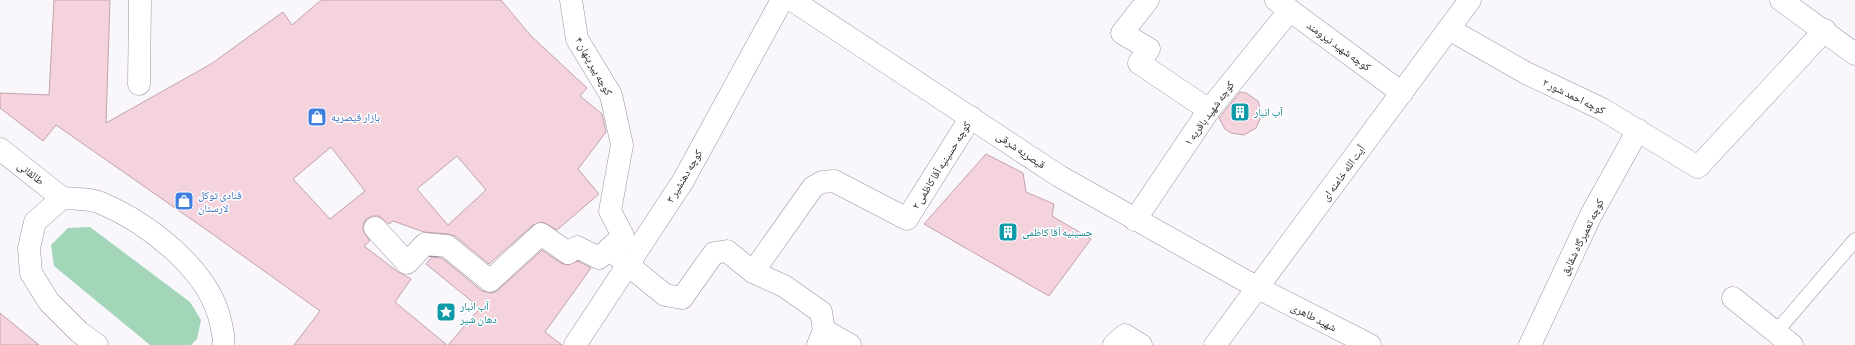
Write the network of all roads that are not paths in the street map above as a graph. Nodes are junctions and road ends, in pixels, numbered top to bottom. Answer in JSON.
{"nodes":[{"id":1,"x":140,"y":0,"type":"edge"},
{"id":2,"x":571,"y":0,"type":"edge"},
{"id":3,"x":782,"y":0,"type":"edge"},
{"id":4,"x":792,"y":0,"type":"edge"},
{"id":5,"x":1148,"y":0,"type":"edge"},
{"id":6,"x":1470,"y":0,"type":"edge"},
{"id":7,"x":1781,"y":0,"type":"edge"},
{"id":8,"x":1283,"y":5,"type":"edge"},
{"id":9,"x":1449,"y":29,"type":"junction"},
{"id":10,"x":1825,"y":30,"type":"junction"},
{"id":11,"x":1855,"y":54,"type":"edge"},
{"id":12,"x":139,"y":84,"type":"dead end"},
{"id":13,"x":1402,"y":93,"type":"junction"},
{"id":14,"x":1209,"y":110,"type":"junction"},
{"id":15,"x":971,"y":117,"type":"junction"},
{"id":16,"x":1638,"y":130,"type":"junction"},
{"id":17,"x":0,"y":149,"type":"edge"},
{"id":18,"x":62,"y":198,"type":"junction"},
{"id":19,"x":1135,"y":220,"type":"junction"},
{"id":20,"x":375,"y":228,"type":"dead end"},
{"id":21,"x":1855,"y":240,"type":"edge"},
{"id":22,"x":609,"y":249,"type":"junction"},
{"id":23,"x":627,"y":265,"type":"junction"},
{"id":24,"x":753,"y":272,"type":"junction"},
{"id":25,"x":1258,"y":288,"type":"junction"},
{"id":26,"x":1733,"y":298,"type":"dead end"},
{"id":27,"x":821,"y":337,"type":"edge"},
{"id":28,"x":1784,"y":339,"type":"edge"},
{"id":29,"x":97,"y":345,"type":"edge"},
{"id":30,"x":223,"y":345,"type":"edge"},
{"id":31,"x":575,"y":345,"type":"edge"},
{"id":32,"x":850,"y":345,"type":"edge"},
{"id":33,"x":1114,"y":345,"type":"edge"},
{"id":34,"x":1141,"y":345,"type":"edge"},
{"id":35,"x":1215,"y":345,"type":"edge"},
{"id":36,"x":1370,"y":345,"type":"edge"},
{"id":37,"x":1530,"y":345,"type":"edge"}],
"edges":[{"from":1,"to":12,"type":"street"},
{"from":2,"to":22,"type":"street","name":"کوچه پیر پنهان ۴"},
{"from":3,"to":23,"type":"street","name":"کوچه دهنشیر ۳"},
{"from":4,"to":15,"type":"street","name":"قیصریه شرقی"},
{"from":5,"to":14,"type":"street"},
{"from":6,"to":9,"type":"street","name":"آیت الله خامنه ای"},
{"from":7,"to":10,"type":"street"},
{"from":8,"to":13,"type":"street","name":"کوچه شهید نیرومند"},
{"from":8,"to":14,"type":"street","name":"کوچه شهید باقریه ۱"},
{"from":9,"to":13,"type":"street","name":"آیت الله خامنه ای"},
{"from":9,"to":16,"type":"street","name":"کوچه احمد شور ۲"},
{"from":10,"to":11,"type":"street"},
{"from":10,"to":16,"type":"street","name":"کوچه احمد شور ۲"},
{"from":13,"to":25,"type":"street","name":"آیت الله خامنه ای"},
{"from":14,"to":19,"type":"street","name":"کوچه شهید باقریه ۱"},
{"from":15,"to":19,"type":"street","name":"قیصریه شرقی"},
{"from":15,"to":24,"type":"street","name":"کوچه حسینیه آقا کاظمی ۲"},
{"from":16,"to":37,"type":"street","name":"کوچه تعمیرگاه شقایق"},
{"from":17,"to":18,"type":"street","name":"طالقانی"},
{"from":18,"to":29,"type":"street"},
{"from":18,"to":30,"type":"street"},
{"from":19,"to":25,"type":"street","name":"قیصریه شرقی"},
{"from":20,"to":22,"type":"street","name":"کوچه پیر پنهان ۴"},
{"from":21,"to":28,"type":"lane"},
{"from":22,"to":23,"type":"street"},
{"from":23,"to":24,"type":"street"},
{"from":23,"to":31,"type":"street","name":"کوچه دهنشیر ۳"},
{"from":24,"to":27,"type":"street"},
{"from":25,"to":35,"type":"street","name":"آیت الله خامنه ای"},
{"from":25,"to":36,"type":"street","name":"شهید طاهری"},
{"from":26,"to":28,"type":"street"},
{"from":27,"to":32,"type":"street"},
{"from":33,"to":34,"type":"street"}]}
